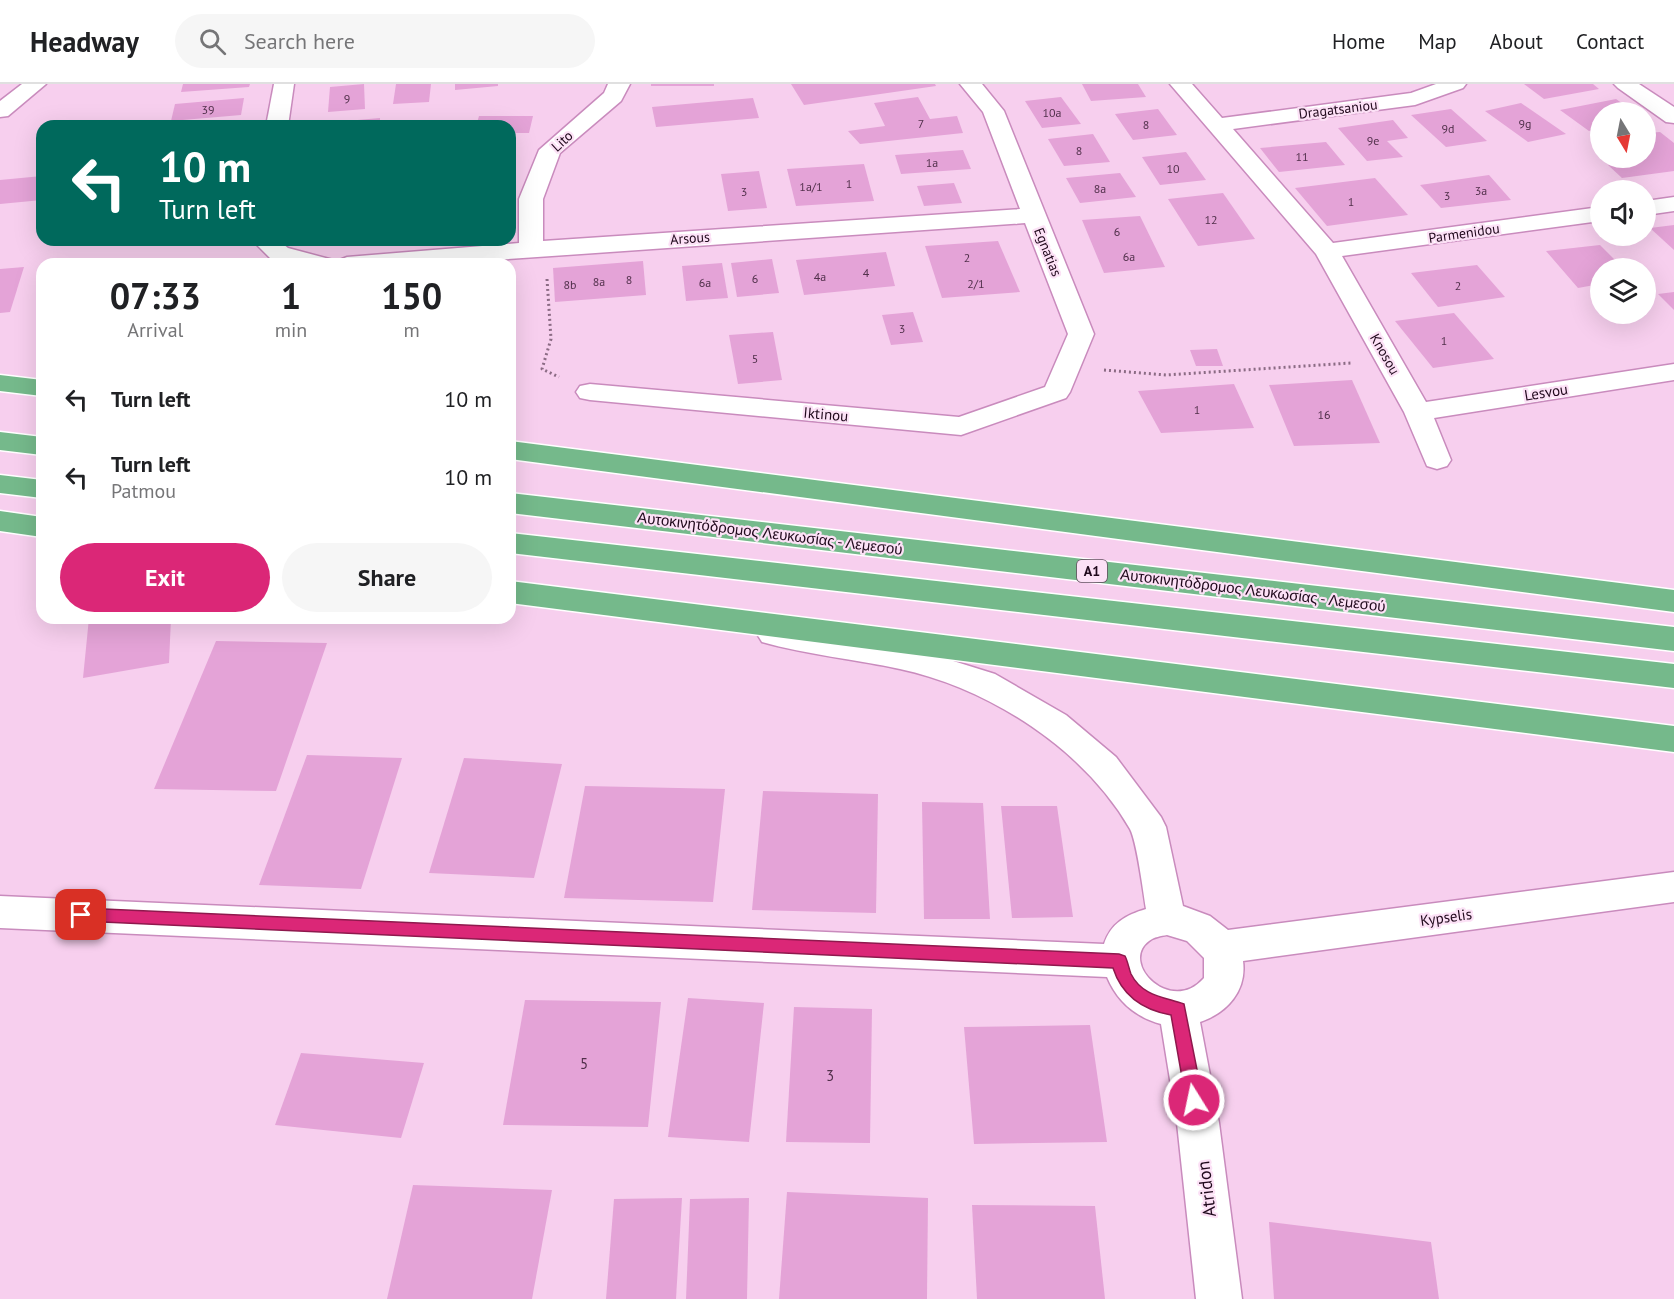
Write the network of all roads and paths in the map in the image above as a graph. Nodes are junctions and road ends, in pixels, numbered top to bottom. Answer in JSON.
{"nodes":[{"id":1,"x":35,"y":84,"type":"edge"},
{"id":2,"x":284,"y":84,"type":"edge"},
{"id":3,"x":619,"y":84,"type":"edge"},
{"id":4,"x":971,"y":84,"type":"edge"},
{"id":5,"x":1182,"y":84,"type":"edge"},
{"id":6,"x":1456,"y":84,"type":"edge"},
{"id":7,"x":1625,"y":84,"type":"edge"},
{"id":8,"x":0,"y":111,"type":"edge"},
{"id":9,"x":1674,"y":117,"type":"edge"},
{"id":10,"x":279,"y":120,"type":"edge"},
{"id":11,"x":1217,"y":125,"type":"junction"},
{"id":12,"x":1674,"y":204,"type":"edge"},
{"id":13,"x":1656,"y":207,"type":"edge"},
{"id":14,"x":1032,"y":215,"type":"junction"},
{"id":15,"x":1590,"y":215,"type":"edge"},
{"id":16,"x":271,"y":246,"type":"edge"},
{"id":17,"x":538,"y":249,"type":"junction"},
{"id":18,"x":1327,"y":251,"type":"junction"},
{"id":19,"x":299,"y":258,"type":"edge"},
{"id":20,"x":424,"y":258,"type":"edge"},
{"id":21,"x":1389,"y":361,"type":"junction"},
{"id":22,"x":1067,"y":367,"type":"junction"},
{"id":23,"x":1674,"y":372,"type":"edge"},
{"id":24,"x":0,"y":383,"type":"edge"},
{"id":25,"x":36,"y":387,"type":"edge"},
{"id":26,"x":590,"y":392,"type":"joint"},
{"id":27,"x":1056,"y":392,"type":"joint"},
{"id":28,"x":1418,"y":412,"type":"junction"},
{"id":29,"x":0,"y":441,"type":"edge"},
{"id":30,"x":36,"y":445,"type":"edge"},
{"id":31,"x":516,"y":451,"type":"edge"},
{"id":32,"x":1437,"y":460,"type":"dead end"},
{"id":33,"x":0,"y":484,"type":"edge"},
{"id":34,"x":36,"y":488,"type":"edge"},
{"id":35,"x":516,"y":504,"type":"edge"},
{"id":36,"x":0,"y":521,"type":"edge"},
{"id":37,"x":36,"y":526,"type":"edge"},
{"id":38,"x":516,"y":544,"type":"edge"},
{"id":39,"x":516,"y":593,"type":"edge"},
{"id":40,"x":1674,"y":602,"type":"edge"},
{"id":41,"x":633,"y":609,"type":"junction"},
{"id":42,"x":1674,"y":639,"type":"edge"},
{"id":43,"x":1674,"y":676,"type":"edge"},
{"id":44,"x":1674,"y":739,"type":"edge"},
{"id":45,"x":1674,"y":887,"type":"edge"},
{"id":46,"x":0,"y":912,"type":"edge"},
{"id":47,"x":1167,"y":919,"type":"junction"},
{"id":48,"x":1218,"y":948,"type":"junction"},
{"id":49,"x":1119,"y":961,"type":"junction"},
{"id":50,"x":1178,"y":1010,"type":"junction"},
{"id":51,"x":1219,"y":1299,"type":"edge"}],
"edges":[{"from":1,"to":8,"type":"street"},
{"from":2,"to":10,"type":"street"},
{"from":3,"to":17,"type":"street","name":"Lito"},
{"from":4,"to":14,"type":"street","name":"Egnatias"},
{"from":5,"to":11,"type":"street"},
{"from":6,"to":11,"type":"street","name":"Dragatsaniou"},
{"from":7,"to":9,"type":"street"},
{"from":11,"to":18,"type":"street"},
{"from":12,"to":13,"type":"street"},
{"from":14,"to":17,"type":"street","name":"Arsous"},
{"from":14,"to":22,"type":"street","name":"Egnatias"},
{"from":15,"to":18,"type":"street","name":"Parmenidou"},
{"from":16,"to":19,"type":"street"},
{"from":17,"to":20,"type":"street","name":"Arsous"},
{"from":17,"to":26,"type":"path"},
{"from":18,"to":21,"type":"street","name":"Knosou"},
{"from":21,"to":22,"type":"path"},
{"from":21,"to":28,"type":"street","name":"Knosou"},
{"from":22,"to":27,"type":"street","name":"Egnatias"},
{"from":23,"to":28,"type":"street","name":"Lesvou"},
{"from":24,"to":25,"type":"highway"},
{"from":26,"to":27,"type":"street","name":"Iktinou"},
{"from":28,"to":32,"type":"street","name":"Knosou"},
{"from":29,"to":30,"type":"highway"},
{"from":31,"to":40,"type":"highway"},
{"from":33,"to":34,"type":"highway"},
{"from":35,"to":42,"type":"highway","name":"Αυτοκινητόδρομος Λευκωσίας - Λεμεσού","number":"A1"},
{"from":36,"to":37,"type":"highway"},
{"from":38,"to":43,"type":"highway"},
{"from":39,"to":41,"type":"highway"},
{"from":41,"to":44,"type":"highway"},
{"from":41,"to":47,"type":"street"},
{"from":45,"to":48,"type":"street","name":"Kypselis"},
{"from":46,"to":49,"type":"street"},
{"from":47,"to":48,"type":"street"},
{"from":47,"to":49,"type":"street"},
{"from":48,"to":50,"type":"street"},
{"from":49,"to":50,"type":"street"},
{"from":50,"to":51,"type":"street","name":"Atridon"}]}
